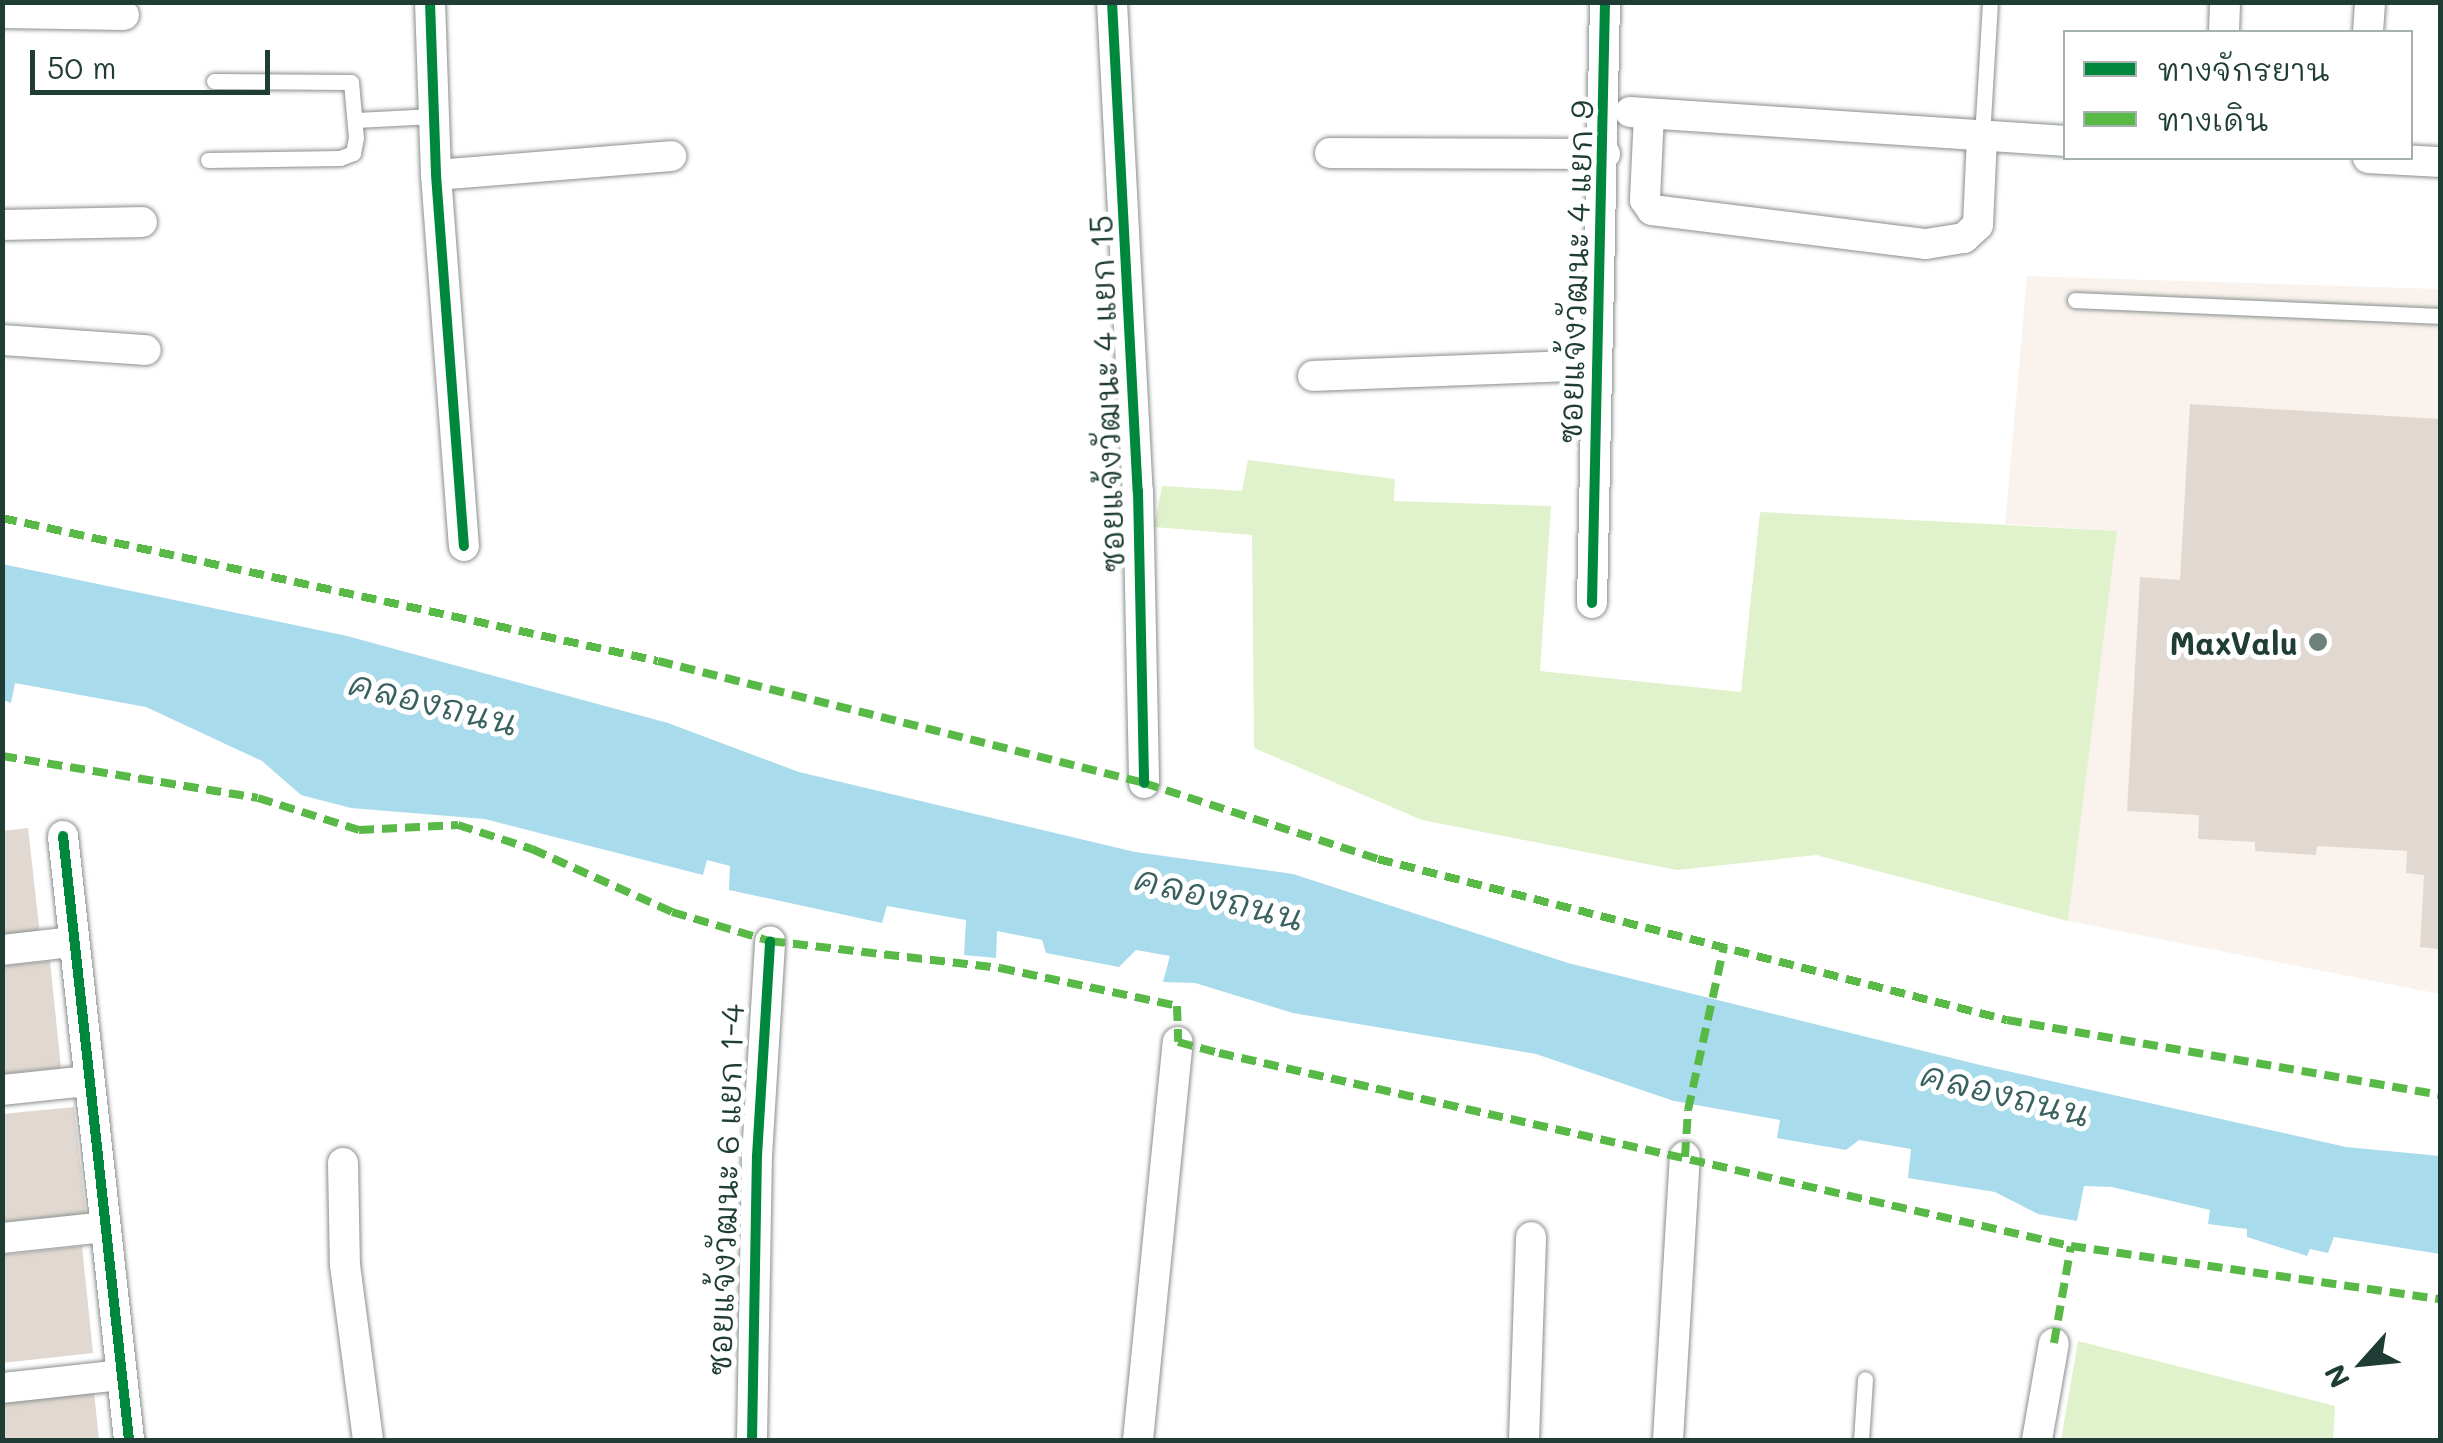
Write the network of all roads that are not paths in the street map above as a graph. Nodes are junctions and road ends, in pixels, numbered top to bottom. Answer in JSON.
{"nodes":[{"id":1,"x":430,"y":2,"type":"edge"},
{"id":2,"x":1112,"y":2,"type":"edge"},
{"id":3,"x":1606,"y":2,"type":"edge"},
{"id":4,"x":1990,"y":2,"type":"edge"},
{"id":5,"x":2225,"y":2,"type":"edge"},
{"id":6,"x":2370,"y":2,"type":"edge"},
{"id":7,"x":2,"y":13,"type":"edge"},
{"id":8,"x":124,"y":15,"type":"dead end"},
{"id":9,"x":2224,"y":30,"type":"edge"},
{"id":10,"x":2368,"y":30,"type":"edge"},
{"id":11,"x":214,"y":81,"type":"dead end"},
{"id":12,"x":1606,"y":108,"type":"junction"},
{"id":13,"x":1649,"y":114,"type":"junction"},
{"id":14,"x":434,"y":116,"type":"junction"},
{"id":15,"x":356,"y":120,"type":"junction"},
{"id":16,"x":1982,"y":137,"type":"junction"},
{"id":17,"x":2063,"y":141,"type":"edge"},
{"id":18,"x":1330,"y":153,"type":"dead end"},
{"id":19,"x":1605,"y":154,"type":"junction"},
{"id":20,"x":671,"y":156,"type":"dead end"},
{"id":21,"x":208,"y":160,"type":"dead end"},
{"id":22,"x":2404,"y":160,"type":"edge"},
{"id":23,"x":2440,"y":162,"type":"edge"},
{"id":24,"x":436,"y":175,"type":"junction"},
{"id":25,"x":142,"y":222,"type":"dead end"},
{"id":26,"x":2,"y":225,"type":"edge"},
{"id":27,"x":2075,"y":300,"type":"dead end"},
{"id":28,"x":2440,"y":316,"type":"edge"},
{"id":29,"x":2,"y":340,"type":"edge"},
{"id":30,"x":146,"y":350,"type":"dead end"},
{"id":31,"x":1596,"y":364,"type":"junction"},
{"id":32,"x":1312,"y":376,"type":"dead end"},
{"id":33,"x":464,"y":546,"type":"dead end"},
{"id":34,"x":1592,"y":603,"type":"dead end"},
{"id":35,"x":1144,"y":783,"type":"dead end"},
{"id":36,"x":63,"y":836,"type":"dead end"},
{"id":37,"x":770,"y":941,"type":"dead end"},
{"id":38,"x":72,"y":942,"type":"junction"},
{"id":39,"x":2,"y":950,"type":"edge"},
{"id":40,"x":1178,"y":1042,"type":"dead end"},
{"id":41,"x":88,"y":1081,"type":"junction"},
{"id":42,"x":2,"y":1090,"type":"edge"},
{"id":43,"x":1685,"y":1156,"type":"dead end"},
{"id":44,"x":344,"y":1164,"type":"dead end"},
{"id":45,"x":105,"y":1227,"type":"junction"},
{"id":46,"x":1532,"y":1237,"type":"dead end"},
{"id":47,"x":2,"y":1238,"type":"edge"},
{"id":48,"x":2054,"y":1343,"type":"dead end"},
{"id":49,"x":121,"y":1375,"type":"junction"},
{"id":50,"x":1865,"y":1379,"type":"dead end"},
{"id":51,"x":2,"y":1388,"type":"edge"},
{"id":52,"x":128,"y":1440,"type":"edge"},
{"id":53,"x":368,"y":1440,"type":"edge"},
{"id":54,"x":752,"y":1440,"type":"edge"},
{"id":55,"x":1138,"y":1440,"type":"edge"},
{"id":56,"x":1524,"y":1440,"type":"edge"},
{"id":57,"x":1668,"y":1440,"type":"edge"},
{"id":58,"x":1861,"y":1440,"type":"edge"},
{"id":59,"x":2036,"y":1440,"type":"edge"}],
"edges":[{"from":1,"to":14,"type":"street"},
{"from":2,"to":35,"type":"street","name":"ซอยแจ้งวัฒนะ 4 แยก 15"},
{"from":3,"to":12,"type":"street","name":"ซอยแจ้งวัฒนะ 4 แยก 9"},
{"from":4,"to":16,"type":"lane"},
{"from":5,"to":9,"type":"street"},
{"from":6,"to":10,"type":"street"},
{"from":7,"to":8,"type":"street"},
{"from":11,"to":15,"type":"lane"},
{"from":12,"to":13,"type":"street"},
{"from":12,"to":19,"type":"street","name":"ซอยแจ้งวัฒนะ 4 แยก 9"},
{"from":13,"to":16,"type":"street"},
{"from":13,"to":16,"type":"street"},
{"from":14,"to":15,"type":"lane"},
{"from":14,"to":24,"type":"street"},
{"from":15,"to":21,"type":"lane"},
{"from":16,"to":17,"type":"street"},
{"from":18,"to":19,"type":"street"},
{"from":19,"to":31,"type":"street","name":"ซอยแจ้งวัฒนะ 4 แยก 9"},
{"from":20,"to":24,"type":"street"},
{"from":22,"to":23,"type":"street"},
{"from":24,"to":33,"type":"street"},
{"from":25,"to":26,"type":"street"},
{"from":27,"to":28,"type":"lane"},
{"from":29,"to":30,"type":"street"},
{"from":31,"to":32,"type":"street"},
{"from":31,"to":34,"type":"street","name":"ซอยแจ้งวัฒนะ 4 แยก 9"},
{"from":36,"to":38,"type":"street"},
{"from":37,"to":54,"type":"street","name":"ซอยแจ้งวัฒนะ 6 แยก 1-4"},
{"from":38,"to":39,"type":"street"},
{"from":38,"to":41,"type":"street"},
{"from":40,"to":55,"type":"street"},
{"from":41,"to":42,"type":"street"},
{"from":41,"to":45,"type":"street"},
{"from":43,"to":57,"type":"street"},
{"from":44,"to":53,"type":"street"},
{"from":45,"to":47,"type":"street"},
{"from":45,"to":49,"type":"street"},
{"from":46,"to":56,"type":"street"},
{"from":48,"to":59,"type":"street"},
{"from":49,"to":51,"type":"street"},
{"from":49,"to":52,"type":"street"},
{"from":50,"to":58,"type":"lane"}]}
